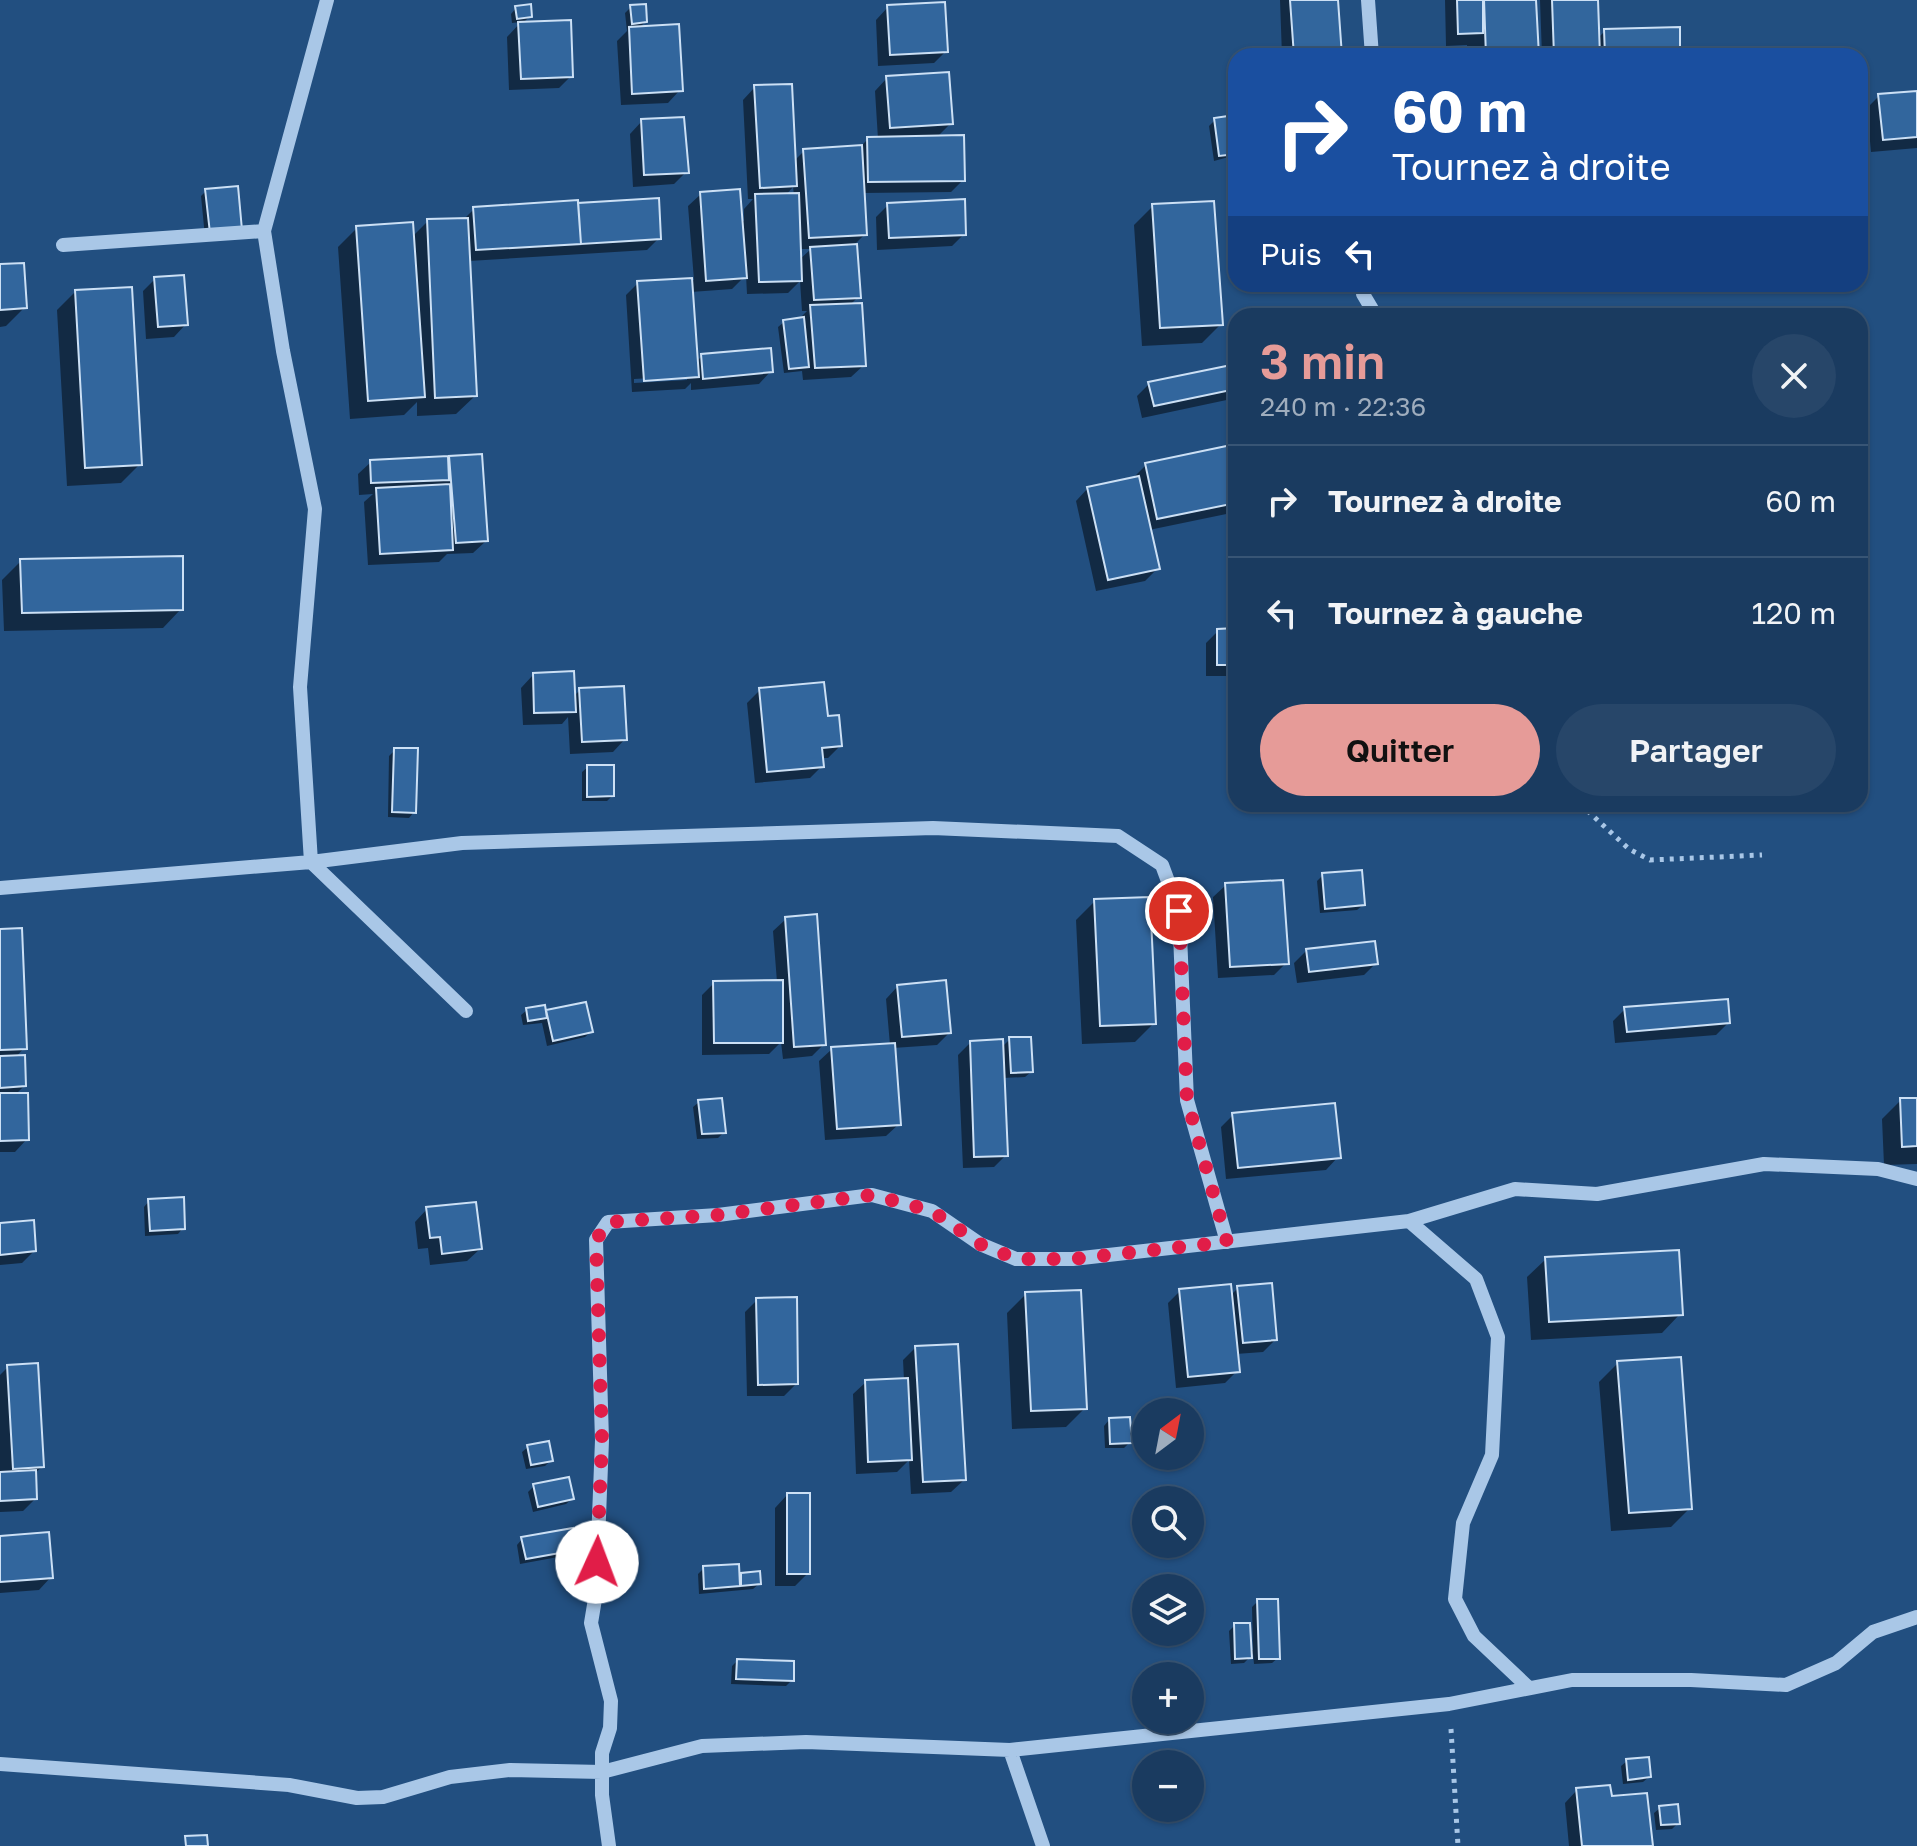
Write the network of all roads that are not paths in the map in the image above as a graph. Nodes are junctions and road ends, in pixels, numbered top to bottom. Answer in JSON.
{"nodes":[{"id":1,"x":327,"y":0,"type":"edge"},
{"id":2,"x":1368,"y":0,"type":"edge"},
{"id":3,"x":1371,"y":48,"type":"edge"},
{"id":4,"x":264,"y":231,"type":"junction"},
{"id":5,"x":63,"y":245,"type":"dead end"},
{"id":6,"x":311,"y":862,"type":"junction"},
{"id":7,"x":0,"y":888,"type":"edge"},
{"id":8,"x":466,"y":1011,"type":"dead end"},
{"id":9,"x":1917,"y":1179,"type":"edge"},
{"id":10,"x":1409,"y":1221,"type":"junction"},
{"id":11,"x":1227,"y":1242,"type":"junction"},
{"id":12,"x":1917,"y":1617,"type":"edge"},
{"id":13,"x":1529,"y":1688,"type":"junction"},
{"id":14,"x":1010,"y":1750,"type":"junction"},
{"id":15,"x":0,"y":1764,"type":"edge"},
{"id":16,"x":602,"y":1772,"type":"junction"},
{"id":17,"x":609,"y":1846,"type":"edge"},
{"id":18,"x":1043,"y":1846,"type":"edge"}],
"edges":[{"from":1,"to":4,"type":"street"},
{"from":2,"to":3,"type":"street"},
{"from":4,"to":5,"type":"street"},
{"from":4,"to":6,"type":"street"},
{"from":6,"to":7,"type":"street"},
{"from":6,"to":8,"type":"street"},
{"from":6,"to":11,"type":"street"},
{"from":9,"to":10,"type":"street"},
{"from":10,"to":11,"type":"street"},
{"from":10,"to":13,"type":"street"},
{"from":11,"to":16,"type":"street"},
{"from":12,"to":13,"type":"street"},
{"from":13,"to":14,"type":"street"},
{"from":14,"to":16,"type":"street"},
{"from":14,"to":18,"type":"street"},
{"from":15,"to":16,"type":"street"},
{"from":16,"to":17,"type":"street"}]}
